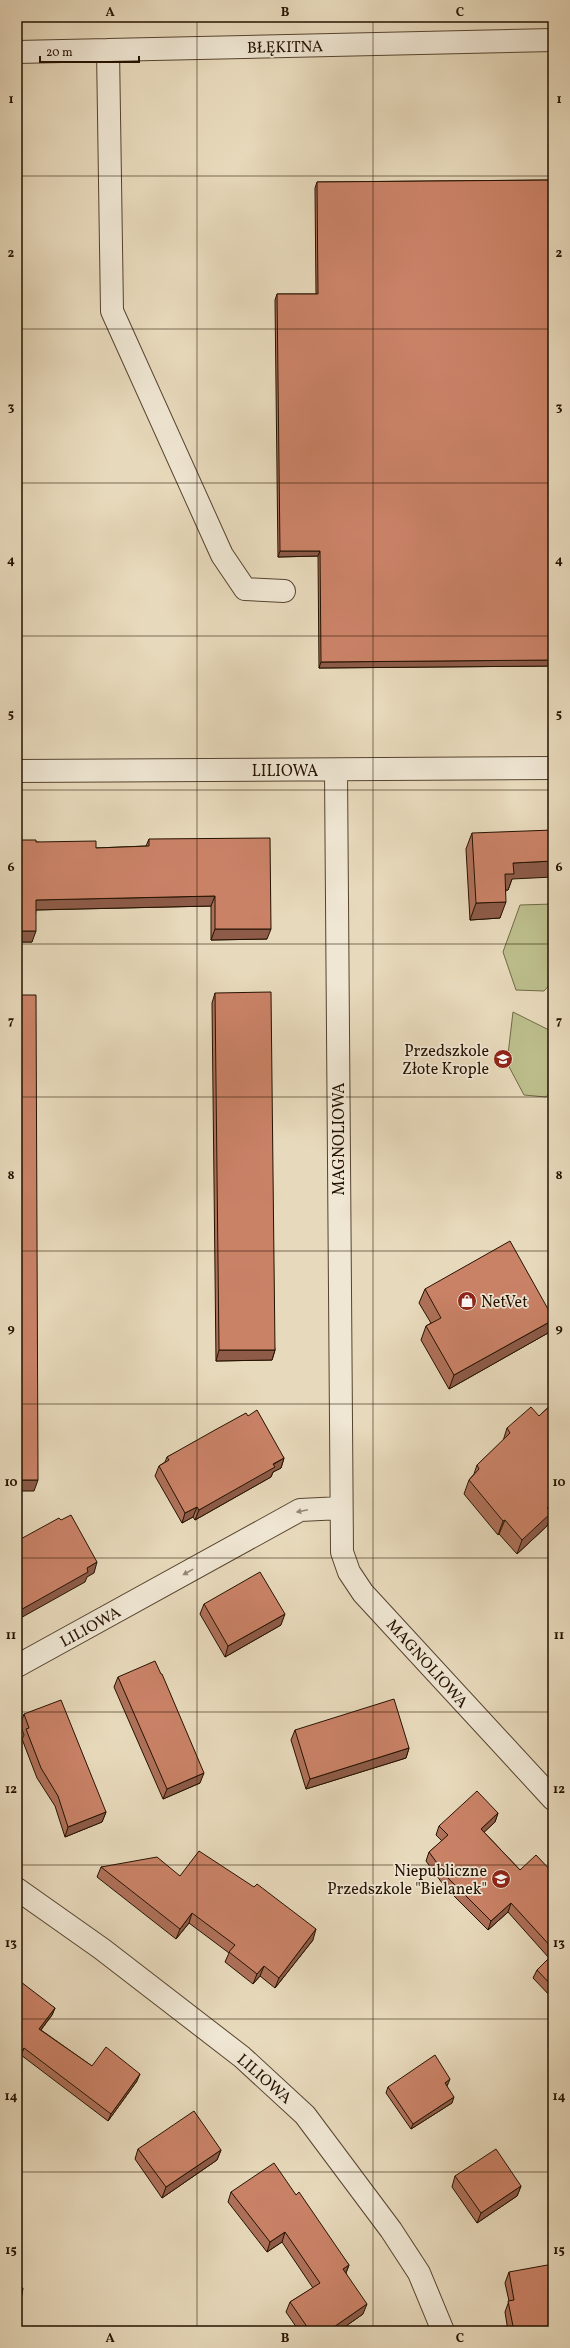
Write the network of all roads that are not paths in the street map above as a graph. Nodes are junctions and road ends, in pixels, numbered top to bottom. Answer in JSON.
{"nodes":[{"id":1,"x":553,"y":40,"type":"edge"},
{"id":2,"x":108,"y":50,"type":"junction"},
{"id":3,"x":17,"y":52,"type":"edge"},
{"id":4,"x":284,"y":591,"type":"dead end"},
{"id":5,"x":553,"y":768,"type":"edge"},
{"id":6,"x":336,"y":770,"type":"junction"},
{"id":7,"x":17,"y":771,"type":"edge"},
{"id":8,"x":341,"y":1508,"type":"junction"},
{"id":9,"x":17,"y":1666,"type":"edge"},
{"id":10,"x":553,"y":1799,"type":"edge"},
{"id":11,"x":17,"y":1889,"type":"edge"},
{"id":12,"x":443,"y":2331,"type":"edge"}],
"edges":[{"from":1,"to":2,"type":"street","name":"BŁĘKITNA"},
{"from":2,"to":3,"type":"street","name":"BŁĘKITNA"},
{"from":2,"to":4,"type":"street"},
{"from":5,"to":6,"type":"street","name":"LILIOWA"},
{"from":6,"to":7,"type":"street","name":"LILIOWA"},
{"from":6,"to":8,"type":"street","name":"MAGNOLIOWA"},
{"from":8,"to":9,"type":"street","name":"LILIOWA","one_way":true},
{"from":8,"to":10,"type":"street","name":"MAGNOLIOWA"},
{"from":11,"to":12,"type":"street","name":"LILIOWA"}]}
